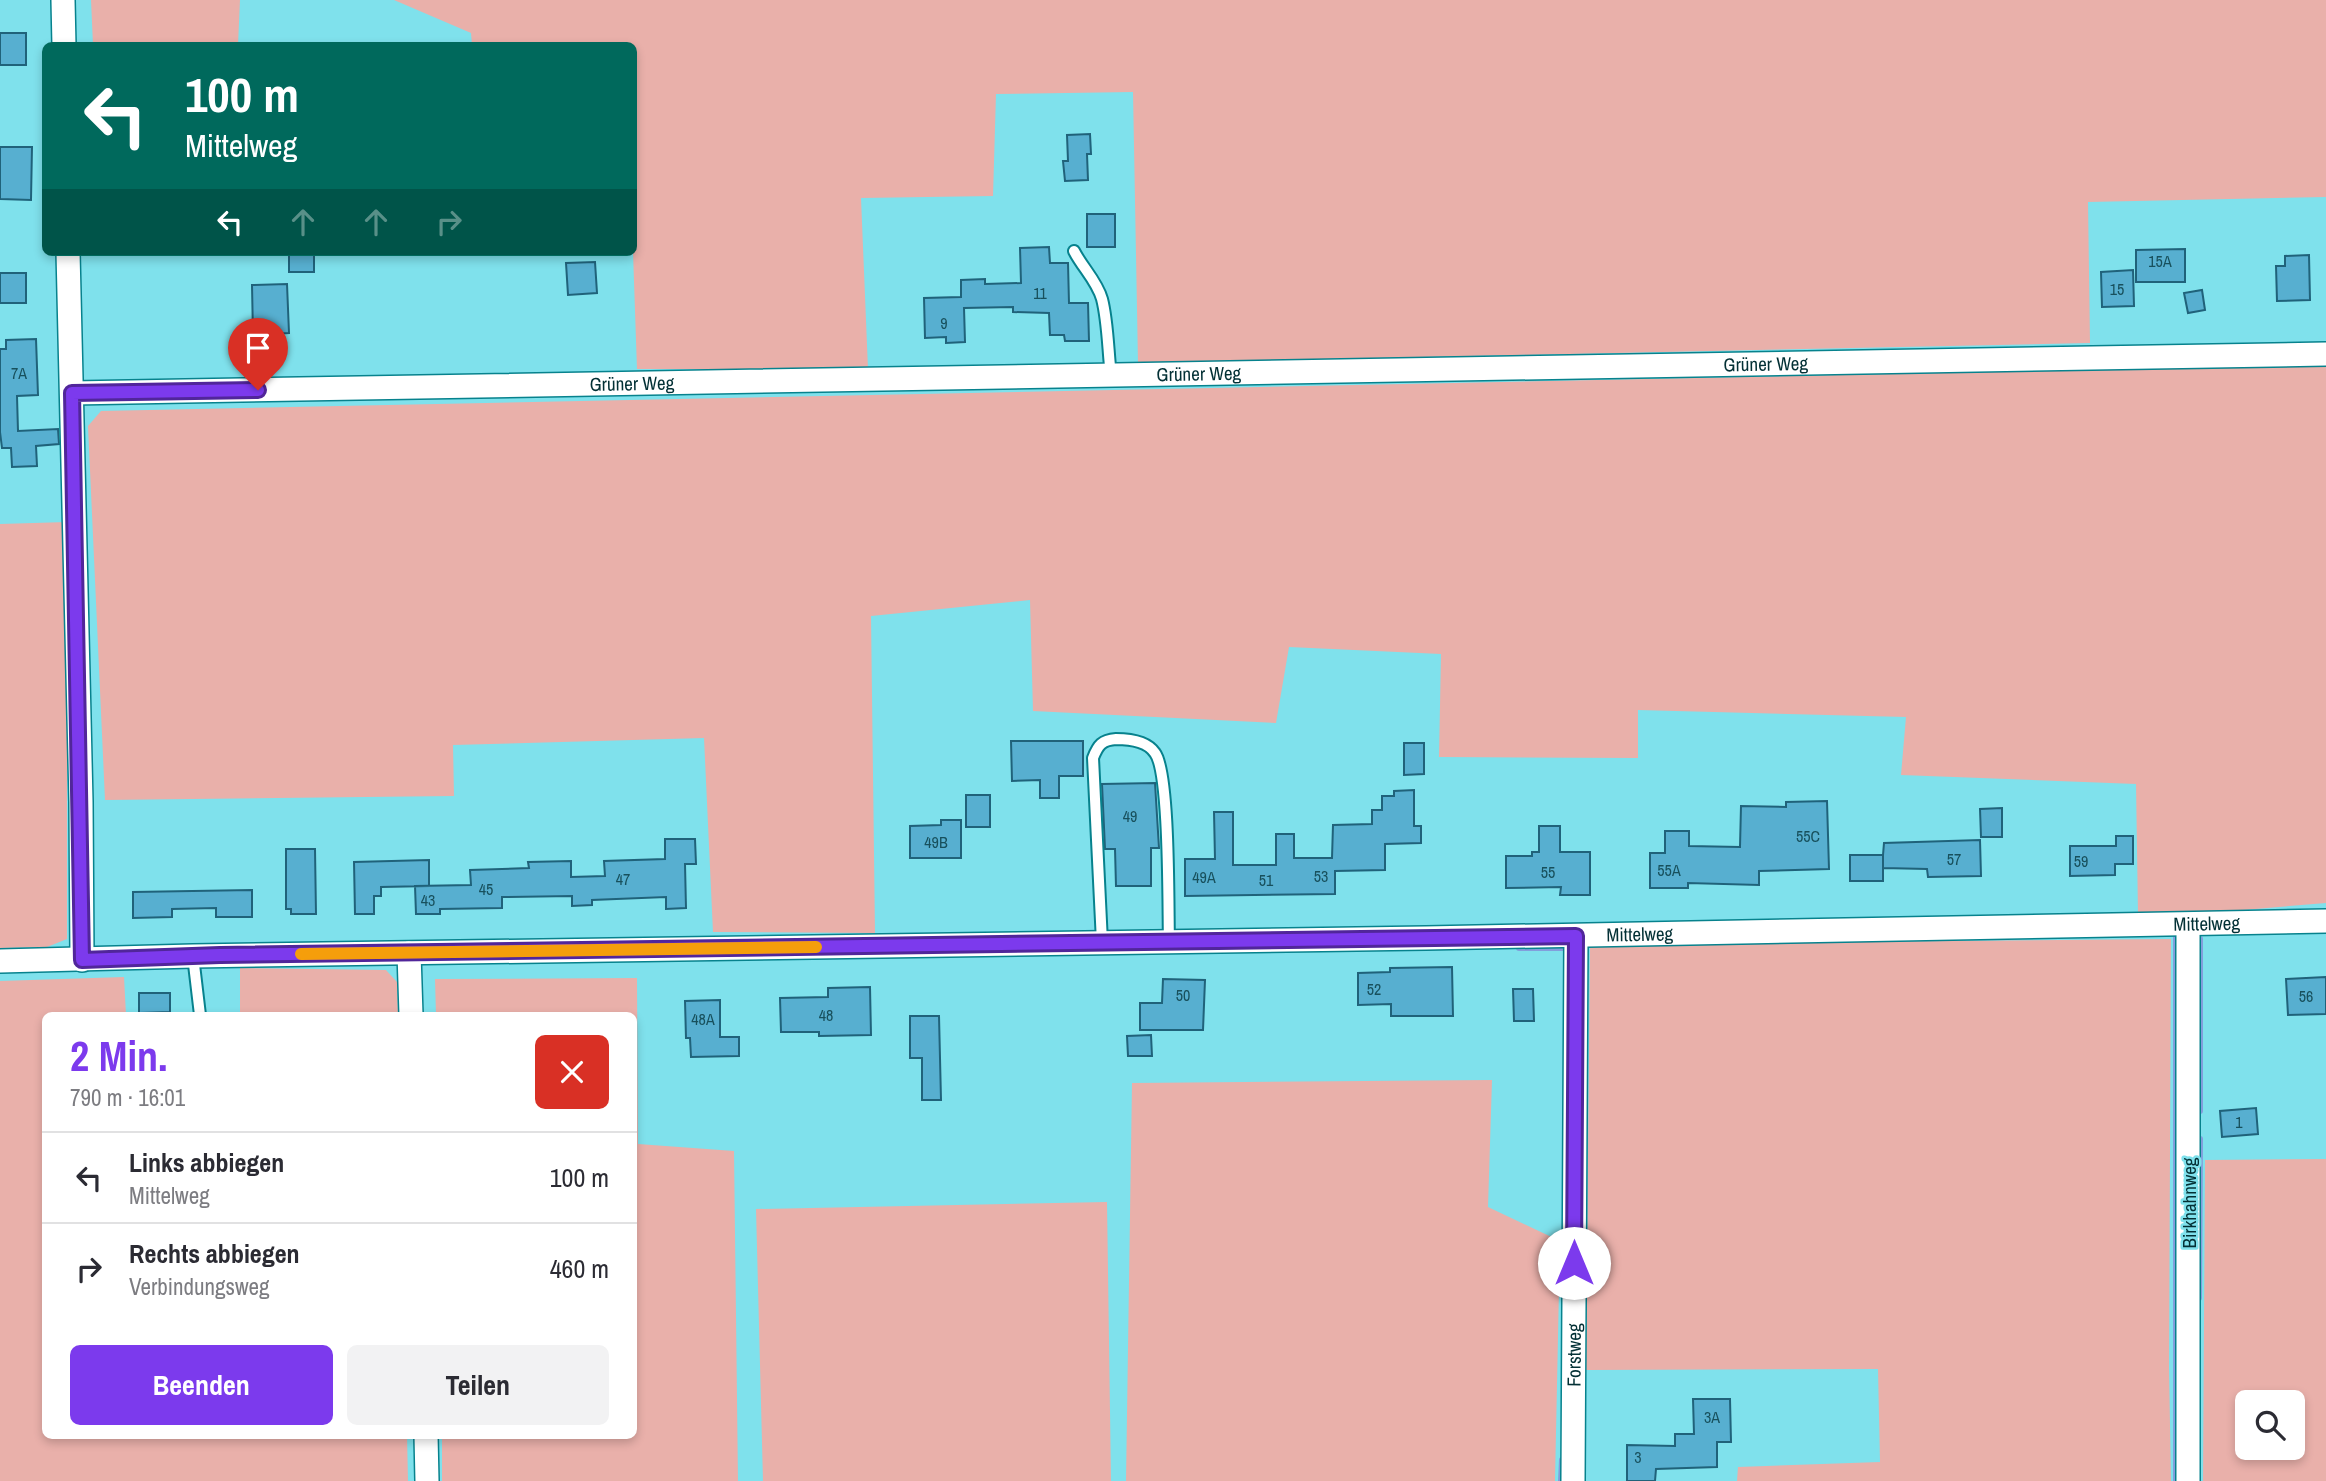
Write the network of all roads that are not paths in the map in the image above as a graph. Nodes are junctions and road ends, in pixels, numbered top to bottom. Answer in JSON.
{"nodes":[{"id":1,"x":63,"y":0,"type":"edge"},
{"id":2,"x":64,"y":42,"type":"edge"},
{"id":3,"x":1074,"y":251,"type":"dead end"},
{"id":4,"x":68,"y":256,"type":"edge"},
{"id":5,"x":2326,"y":354,"type":"edge"},
{"id":6,"x":1111,"y":376,"type":"junction"},
{"id":7,"x":72,"y":393,"type":"junction"},
{"id":8,"x":2326,"y":921,"type":"edge"},
{"id":9,"x":2189,"y":925,"type":"junction"},
{"id":10,"x":1576,"y":936,"type":"junction"},
{"id":11,"x":1102,"y":942,"type":"junction"},
{"id":12,"x":1169,"y":942,"type":"junction"},
{"id":13,"x":409,"y":953,"type":"junction"},
{"id":14,"x":193,"y":956,"type":"junction"},
{"id":15,"x":82,"y":960,"type":"junction"},
{"id":16,"x":0,"y":961,"type":"edge"},
{"id":17,"x":200,"y":1012,"type":"edge"},
{"id":18,"x":411,"y":1012,"type":"edge"},
{"id":19,"x":426,"y":1439,"type":"edge"},
{"id":20,"x":427,"y":1481,"type":"edge"},
{"id":21,"x":1573,"y":1481,"type":"edge"},
{"id":22,"x":2188,"y":1481,"type":"edge"}],
"edges":[{"from":1,"to":2,"type":"street"},
{"from":3,"to":6,"type":"lane"},
{"from":4,"to":7,"type":"street"},
{"from":5,"to":6,"type":"street","name":"Grüner Weg"},
{"from":6,"to":7,"type":"street","name":"Grüner Weg"},
{"from":7,"to":15,"type":"street"},
{"from":8,"to":9,"type":"street","name":"Mittelweg"},
{"from":9,"to":10,"type":"street","name":"Mittelweg"},
{"from":9,"to":22,"type":"street","name":"Birkhahnweg"},
{"from":10,"to":12,"type":"street","name":"Mittelweg"},
{"from":10,"to":21,"type":"street","name":"Forstweg"},
{"from":11,"to":12,"type":"street","name":"Mittelweg"},
{"from":11,"to":12,"type":"lane"},
{"from":11,"to":13,"type":"street","name":"Mittelweg"},
{"from":13,"to":14,"type":"street","name":"Mittelweg"},
{"from":13,"to":18,"type":"street"},
{"from":14,"to":15,"type":"street","name":"Mittelweg"},
{"from":14,"to":17,"type":"lane"},
{"from":15,"to":16,"type":"street","name":"Mittelweg"},
{"from":19,"to":20,"type":"street"}]}
